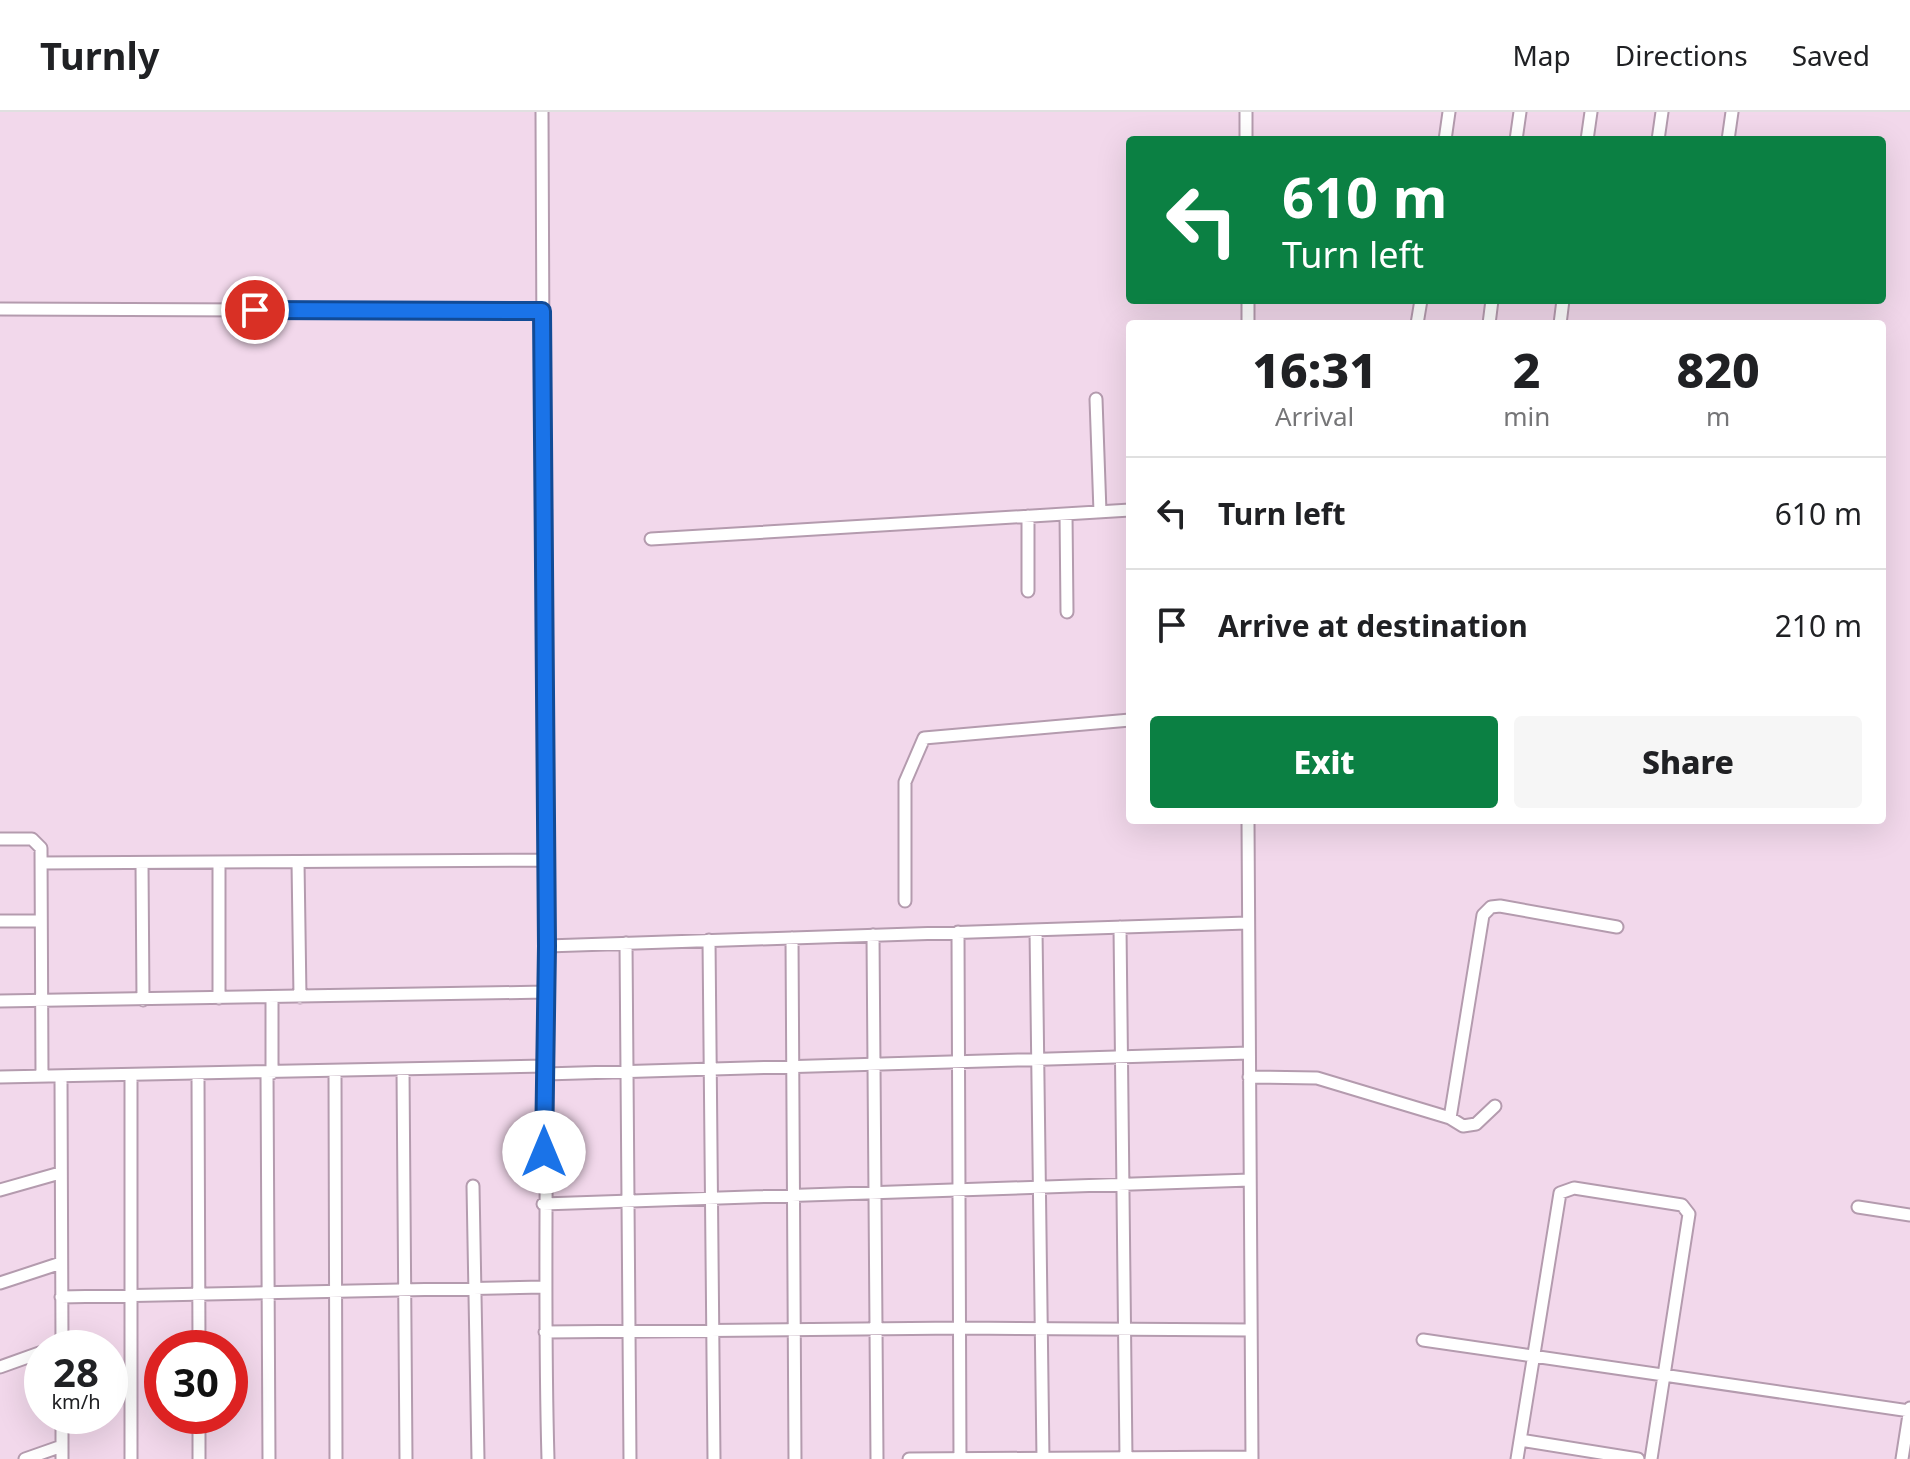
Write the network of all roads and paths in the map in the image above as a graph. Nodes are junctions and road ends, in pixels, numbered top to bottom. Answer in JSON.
{"nodes":[{"id":1,"x":542,"y":112,"type":"edge"},
{"id":2,"x":1246,"y":112,"type":"edge"},
{"id":3,"x":1449,"y":112,"type":"edge"},
{"id":4,"x":1520,"y":112,"type":"edge"},
{"id":5,"x":1591,"y":112,"type":"edge"},
{"id":6,"x":1662,"y":112,"type":"edge"},
{"id":7,"x":1732,"y":112,"type":"edge"},
{"id":8,"x":1246,"y":136,"type":"edge"},
{"id":9,"x":1446,"y":136,"type":"edge"},
{"id":10,"x":1517,"y":136,"type":"edge"},
{"id":11,"x":1588,"y":136,"type":"edge"},
{"id":12,"x":1659,"y":136,"type":"edge"},
{"id":13,"x":1729,"y":136,"type":"edge"},
{"id":14,"x":0,"y":309,"type":"edge"},
{"id":15,"x":542,"y":311,"type":"junction"},
{"id":16,"x":1096,"y":399,"type":"dead end"},
{"id":17,"x":1126,"y":510,"type":"edge"},
{"id":18,"x":1100,"y":512,"type":"junction"},
{"id":19,"x":1066,"y":514,"type":"junction"},
{"id":20,"x":1028,"y":516,"type":"junction"},
{"id":21,"x":651,"y":539,"type":"dead end"},
{"id":22,"x":1028,"y":591,"type":"dead end"},
{"id":23,"x":1067,"y":612,"type":"dead end"},
{"id":24,"x":1126,"y":720,"type":"edge"},
{"id":25,"x":1248,"y":824,"type":"edge"},
{"id":26,"x":0,"y":839,"type":"edge"},
{"id":27,"x":545,"y":860,"type":"junction"},
{"id":28,"x":298,"y":862,"type":"junction"},
{"id":29,"x":41,"y":863,"type":"junction"},
{"id":30,"x":219,"y":863,"type":"junction"},
{"id":31,"x":142,"y":864,"type":"junction"},
{"id":32,"x":905,"y":901,"type":"dead end"},
{"id":33,"x":0,"y":921,"type":"edge"},
{"id":34,"x":41,"y":921,"type":"junction"},
{"id":35,"x":1247,"y":923,"type":"junction"},
{"id":36,"x":1120,"y":927,"type":"junction"},
{"id":37,"x":1617,"y":927,"type":"dead end"},
{"id":38,"x":1036,"y":930,"type":"junction"},
{"id":39,"x":958,"y":932,"type":"junction"},
{"id":40,"x":873,"y":935,"type":"junction"},
{"id":41,"x":792,"y":938,"type":"junction"},
{"id":42,"x":709,"y":940,"type":"junction"},
{"id":43,"x":626,"y":943,"type":"junction"},
{"id":44,"x":547,"y":946,"type":"junction"},
{"id":45,"x":546,"y":992,"type":"junction"},
{"id":46,"x":300,"y":997,"type":"junction"},
{"id":47,"x":219,"y":998,"type":"junction"},
{"id":48,"x":272,"y":998,"type":"junction"},
{"id":49,"x":41,"y":1000,"type":"junction"},
{"id":50,"x":143,"y":1000,"type":"junction"},
{"id":51,"x":0,"y":1001,"type":"edge"},
{"id":52,"x":1249,"y":1053,"type":"junction"},
{"id":53,"x":1124,"y":1057,"type":"junction"},
{"id":54,"x":1038,"y":1060,"type":"junction"},
{"id":55,"x":959,"y":1062,"type":"junction"},
{"id":56,"x":875,"y":1064,"type":"junction"},
{"id":57,"x":793,"y":1067,"type":"junction"},
{"id":58,"x":711,"y":1069,"type":"junction"},
{"id":59,"x":403,"y":1070,"type":"junction"},
{"id":60,"x":545,"y":1070,"type":"junction"},
{"id":61,"x":335,"y":1072,"type":"junction"},
{"id":62,"x":627,"y":1072,"type":"junction"},
{"id":63,"x":269,"y":1073,"type":"junction"},
{"id":64,"x":131,"y":1075,"type":"junction"},
{"id":65,"x":198,"y":1075,"type":"junction"},
{"id":66,"x":42,"y":1076,"type":"junction"},
{"id":67,"x":61,"y":1076,"type":"junction"},
{"id":68,"x":0,"y":1077,"type":"edge"},
{"id":69,"x":1249,"y":1077,"type":"junction"},
{"id":70,"x":1495,"y":1106,"type":"dead end"},
{"id":71,"x":1450,"y":1118,"type":"junction"},
{"id":72,"x":60,"y":1173,"type":"junction"},
{"id":73,"x":1250,"y":1180,"type":"junction"},
{"id":74,"x":1124,"y":1184,"type":"junction"},
{"id":75,"x":473,"y":1186,"type":"dead end"},
{"id":76,"x":1040,"y":1187,"type":"junction"},
{"id":77,"x":0,"y":1190,"type":"edge"},
{"id":78,"x":960,"y":1190,"type":"junction"},
{"id":79,"x":876,"y":1193,"type":"junction"},
{"id":80,"x":793,"y":1196,"type":"junction"},
{"id":81,"x":712,"y":1199,"type":"junction"},
{"id":82,"x":628,"y":1202,"type":"junction"},
{"id":83,"x":543,"y":1204,"type":"junction"},
{"id":84,"x":1858,"y":1207,"type":"dead end"},
{"id":85,"x":1910,"y":1215,"type":"edge"},
{"id":86,"x":61,"y":1263,"type":"junction"},
{"id":87,"x":0,"y":1283,"type":"edge"},
{"id":88,"x":543,"y":1287,"type":"junction"},
{"id":89,"x":474,"y":1289,"type":"junction"},
{"id":90,"x":405,"y":1290,"type":"junction"},
{"id":91,"x":336,"y":1291,"type":"junction"},
{"id":92,"x":268,"y":1292,"type":"junction"},
{"id":93,"x":199,"y":1293,"type":"junction"},
{"id":94,"x":130,"y":1295,"type":"junction"},
{"id":95,"x":61,"y":1297,"type":"junction"},
{"id":96,"x":960,"y":1328,"type":"junction"},
{"id":97,"x":1039,"y":1329,"type":"junction"},
{"id":98,"x":1124,"y":1329,"type":"junction"},
{"id":99,"x":60,"y":1330,"type":"edge"},
{"id":100,"x":199,"y":1330,"type":"edge"},
{"id":101,"x":874,"y":1330,"type":"junction"},
{"id":102,"x":1251,"y":1330,"type":"junction"},
{"id":103,"x":545,"y":1332,"type":"junction"},
{"id":104,"x":629,"y":1332,"type":"junction"},
{"id":105,"x":713,"y":1332,"type":"junction"},
{"id":106,"x":793,"y":1332,"type":"junction"},
{"id":107,"x":1423,"y":1340,"type":"dead end"},
{"id":108,"x":1531,"y":1356,"type":"junction"},
{"id":109,"x":24,"y":1358,"type":"edge"},
{"id":110,"x":0,"y":1367,"type":"edge"},
{"id":111,"x":1663,"y":1376,"type":"junction"},
{"id":112,"x":1910,"y":1410,"type":"edge"},
{"id":113,"x":62,"y":1434,"type":"edge"},
{"id":114,"x":199,"y":1434,"type":"edge"},
{"id":115,"x":1520,"y":1440,"type":"junction"},
{"id":116,"x":62,"y":1446,"type":"junction"},
{"id":117,"x":1126,"y":1458,"type":"edge"},
{"id":118,"x":1239,"y":1458,"type":"edge"},
{"id":119,"x":1252,"y":1458,"type":"edge"},
{"id":120,"x":25,"y":1459,"type":"edge"},
{"id":121,"x":62,"y":1459,"type":"edge"},
{"id":122,"x":131,"y":1459,"type":"edge"},
{"id":123,"x":199,"y":1459,"type":"edge"},
{"id":124,"x":269,"y":1459,"type":"edge"},
{"id":125,"x":336,"y":1459,"type":"edge"},
{"id":126,"x":406,"y":1459,"type":"edge"},
{"id":127,"x":478,"y":1459,"type":"edge"},
{"id":128,"x":548,"y":1459,"type":"edge"},
{"id":129,"x":630,"y":1459,"type":"edge"},
{"id":130,"x":714,"y":1459,"type":"edge"},
{"id":131,"x":795,"y":1459,"type":"edge"},
{"id":132,"x":877,"y":1459,"type":"edge"},
{"id":133,"x":909,"y":1459,"type":"edge"},
{"id":134,"x":960,"y":1459,"type":"edge"},
{"id":135,"x":1043,"y":1459,"type":"edge"},
{"id":136,"x":1517,"y":1459,"type":"edge"},
{"id":137,"x":1638,"y":1459,"type":"edge"},
{"id":138,"x":1651,"y":1459,"type":"edge"},
{"id":139,"x":1902,"y":1459,"type":"edge"}],
"edges":[{"from":1,"to":15,"type":"street"},
{"from":2,"to":8,"type":"street"},
{"from":3,"to":9,"type":"street"},
{"from":4,"to":10,"type":"street"},
{"from":5,"to":11,"type":"street"},
{"from":6,"to":12,"type":"street"},
{"from":7,"to":13,"type":"street"},
{"from":14,"to":15,"type":"street"},
{"from":15,"to":27,"type":"street"},
{"from":16,"to":18,"type":"street"},
{"from":17,"to":18,"type":"street"},
{"from":18,"to":19,"type":"street"},
{"from":19,"to":20,"type":"street"},
{"from":19,"to":23,"type":"street"},
{"from":20,"to":21,"type":"street"},
{"from":20,"to":22,"type":"street"},
{"from":24,"to":32,"type":"street"},
{"from":25,"to":35,"type":"street"},
{"from":26,"to":29,"type":"street"},
{"from":27,"to":28,"type":"street"},
{"from":27,"to":44,"type":"street"},
{"from":28,"to":30,"type":"street"},
{"from":28,"to":46,"type":"street"},
{"from":29,"to":31,"type":"street"},
{"from":29,"to":34,"type":"street"},
{"from":30,"to":31,"type":"street"},
{"from":30,"to":47,"type":"street"},
{"from":31,"to":50,"type":"street"},
{"from":33,"to":34,"type":"street"},
{"from":34,"to":49,"type":"street"},
{"from":35,"to":36,"type":"street"},
{"from":35,"to":52,"type":"street"},
{"from":36,"to":38,"type":"street"},
{"from":36,"to":53,"type":"street"},
{"from":37,"to":71,"type":"street"},
{"from":38,"to":39,"type":"street"},
{"from":38,"to":54,"type":"street"},
{"from":39,"to":40,"type":"street"},
{"from":39,"to":55,"type":"street"},
{"from":40,"to":41,"type":"street"},
{"from":40,"to":56,"type":"street"},
{"from":41,"to":42,"type":"street"},
{"from":41,"to":57,"type":"street"},
{"from":42,"to":43,"type":"street"},
{"from":42,"to":58,"type":"street"},
{"from":43,"to":44,"type":"street"},
{"from":43,"to":62,"type":"street"},
{"from":44,"to":45,"type":"street"},
{"from":45,"to":46,"type":"street"},
{"from":45,"to":60,"type":"street"},
{"from":46,"to":48,"type":"street"},
{"from":47,"to":48,"type":"street"},
{"from":47,"to":50,"type":"street"},
{"from":48,"to":63,"type":"street"},
{"from":49,"to":50,"type":"street"},
{"from":49,"to":51,"type":"street"},
{"from":49,"to":66,"type":"street"},
{"from":52,"to":53,"type":"street"},
{"from":52,"to":69,"type":"street"},
{"from":53,"to":54,"type":"street"},
{"from":53,"to":74,"type":"street"},
{"from":54,"to":55,"type":"street"},
{"from":54,"to":76,"type":"street"},
{"from":55,"to":56,"type":"street"},
{"from":55,"to":78,"type":"street"},
{"from":56,"to":57,"type":"street"},
{"from":56,"to":79,"type":"street"},
{"from":57,"to":58,"type":"street"},
{"from":57,"to":80,"type":"street"},
{"from":58,"to":62,"type":"street"},
{"from":58,"to":81,"type":"street"},
{"from":59,"to":60,"type":"street"},
{"from":59,"to":61,"type":"street"},
{"from":59,"to":90,"type":"street"},
{"from":60,"to":62,"type":"street"},
{"from":60,"to":83,"type":"street"},
{"from":61,"to":63,"type":"street"},
{"from":61,"to":91,"type":"street"},
{"from":62,"to":82,"type":"street"},
{"from":63,"to":65,"type":"street"},
{"from":63,"to":92,"type":"street"},
{"from":64,"to":65,"type":"street"},
{"from":64,"to":67,"type":"street"},
{"from":64,"to":94,"type":"street"},
{"from":65,"to":93,"type":"street"},
{"from":66,"to":67,"type":"street"},
{"from":66,"to":68,"type":"street"},
{"from":67,"to":72,"type":"street"},
{"from":69,"to":71,"type":"street"},
{"from":69,"to":73,"type":"street"},
{"from":70,"to":71,"type":"street"},
{"from":72,"to":77,"type":"street"},
{"from":72,"to":86,"type":"street"},
{"from":73,"to":74,"type":"street"},
{"from":73,"to":102,"type":"street"},
{"from":74,"to":76,"type":"street"},
{"from":74,"to":98,"type":"street"},
{"from":75,"to":89,"type":"street"},
{"from":76,"to":78,"type":"street"},
{"from":76,"to":97,"type":"street"},
{"from":78,"to":79,"type":"street"},
{"from":78,"to":96,"type":"street"},
{"from":79,"to":80,"type":"street"},
{"from":79,"to":101,"type":"street"},
{"from":80,"to":81,"type":"street"},
{"from":80,"to":106,"type":"street"},
{"from":81,"to":82,"type":"street"},
{"from":81,"to":105,"type":"street"},
{"from":82,"to":83,"type":"street"},
{"from":82,"to":104,"type":"street"},
{"from":83,"to":88,"type":"street"},
{"from":84,"to":85,"type":"street"},
{"from":86,"to":87,"type":"street"},
{"from":86,"to":95,"type":"street"},
{"from":88,"to":89,"type":"street"},
{"from":88,"to":103,"type":"street"},
{"from":89,"to":90,"type":"street"},
{"from":89,"to":127,"type":"street"},
{"from":90,"to":91,"type":"street"},
{"from":90,"to":126,"type":"street"},
{"from":91,"to":92,"type":"street"},
{"from":91,"to":125,"type":"street"},
{"from":92,"to":93,"type":"street"},
{"from":92,"to":124,"type":"street"},
{"from":93,"to":94,"type":"street"},
{"from":93,"to":100,"type":"street"},
{"from":94,"to":95,"type":"street"},
{"from":94,"to":122,"type":"street"},
{"from":95,"to":99,"type":"street"},
{"from":96,"to":97,"type":"street"},
{"from":96,"to":101,"type":"street"},
{"from":96,"to":134,"type":"street"},
{"from":97,"to":98,"type":"street"},
{"from":97,"to":135,"type":"street"},
{"from":98,"to":102,"type":"street"},
{"from":98,"to":117,"type":"street"},
{"from":101,"to":106,"type":"street"},
{"from":101,"to":132,"type":"street"},
{"from":102,"to":119,"type":"street"},
{"from":103,"to":104,"type":"street"},
{"from":103,"to":128,"type":"street"},
{"from":104,"to":105,"type":"street"},
{"from":104,"to":129,"type":"street"},
{"from":105,"to":106,"type":"street"},
{"from":105,"to":130,"type":"street"},
{"from":106,"to":131,"type":"street"},
{"from":107,"to":108,"type":"street"},
{"from":108,"to":111,"type":"street"},
{"from":108,"to":111,"type":"street"},
{"from":108,"to":115,"type":"street"},
{"from":109,"to":110,"type":"street"},
{"from":111,"to":112,"type":"street"},
{"from":111,"to":138,"type":"street"},
{"from":112,"to":139,"type":"street"},
{"from":113,"to":116,"type":"street"},
{"from":114,"to":123,"type":"street"},
{"from":115,"to":136,"type":"street"},
{"from":115,"to":137,"type":"street"},
{"from":116,"to":120,"type":"street"},
{"from":116,"to":121,"type":"street"},
{"from":117,"to":118,"type":"street"},
{"from":117,"to":135,"type":"street"},
{"from":118,"to":119,"type":"street"},
{"from":133,"to":134,"type":"street"},
{"from":134,"to":135,"type":"street"}]}
